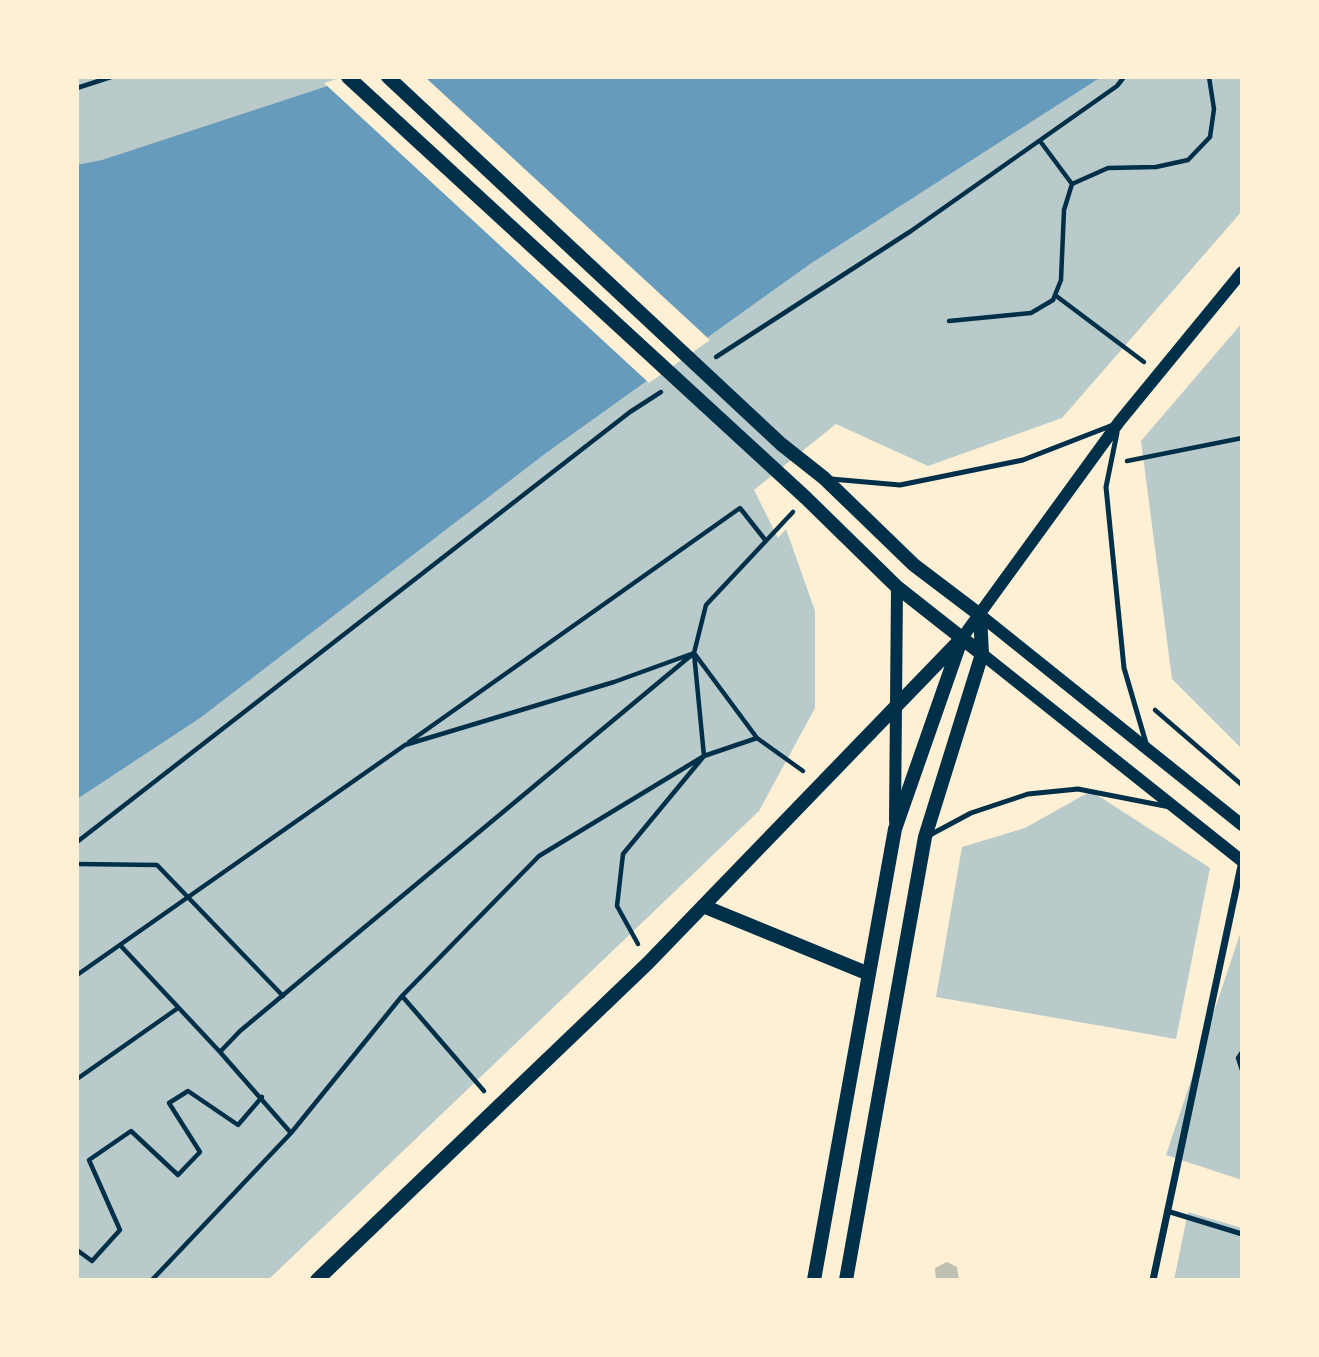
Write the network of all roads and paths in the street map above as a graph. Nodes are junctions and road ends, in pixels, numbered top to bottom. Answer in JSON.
{"nodes":[{"id":1,"x":111,"y":77,"type":"edge"},
{"id":2,"x":348,"y":77,"type":"edge"},
{"id":3,"x":388,"y":77,"type":"edge"},
{"id":4,"x":1124,"y":77,"type":"edge"},
{"id":5,"x":1209,"y":77,"type":"edge"},
{"id":6,"x":77,"y":88,"type":"edge"},
{"id":7,"x":1040,"y":141,"type":"junction"},
{"id":8,"x":1072,"y":184,"type":"junction"},
{"id":9,"x":1242,"y":272,"type":"edge"},
{"id":10,"x":1055,"y":295,"type":"junction"},
{"id":11,"x":949,"y":321,"type":"dead end"},
{"id":12,"x":712,"y":359,"type":"dead end"},
{"id":13,"x":1159,"y":374,"type":"junction"},
{"id":14,"x":665,"y":390,"type":"dead end"},
{"id":15,"x":1119,"y":422,"type":"junction"},
{"id":16,"x":1242,"y":438,"type":"edge"},
{"id":17,"x":1119,"y":463,"type":"dead end"},
{"id":18,"x":824,"y":478,"type":"junction"},
{"id":19,"x":806,"y":498,"type":"junction"},
{"id":20,"x":766,"y":541,"type":"junction"},
{"id":21,"x":897,"y":587,"type":"junction"},
{"id":22,"x":980,"y":615,"type":"junction"},
{"id":23,"x":962,"y":638,"type":"junction"},
{"id":24,"x":694,"y":653,"type":"junction"},
{"id":25,"x":982,"y":654,"type":"junction"},
{"id":26,"x":896,"y":706,"type":"junction"},
{"id":27,"x":1153,"y":708,"type":"dead end"},
{"id":28,"x":757,"y":738,"type":"junction"},
{"id":29,"x":405,"y":744,"type":"junction"},
{"id":30,"x":1148,"y":750,"type":"junction"},
{"id":31,"x":704,"y":756,"type":"junction"},
{"id":32,"x":821,"y":783,"type":"junction"},
{"id":33,"x":1242,"y":785,"type":"edge"},
{"id":34,"x":1175,"y":808,"type":"junction"},
{"id":35,"x":1242,"y":825,"type":"edge"},
{"id":36,"x":895,"y":829,"type":"junction"},
{"id":37,"x":925,"y":837,"type":"junction"},
{"id":38,"x":77,"y":842,"type":"edge"},
{"id":39,"x":1242,"y":861,"type":"edge"},
{"id":40,"x":77,"y":864,"type":"edge"},
{"id":41,"x":188,"y":897,"type":"junction"},
{"id":42,"x":703,"y":906,"type":"junction"},
{"id":43,"x":120,"y":945,"type":"junction"},
{"id":44,"x":648,"y":963,"type":"junction"},
{"id":45,"x":869,"y":974,"type":"junction"},
{"id":46,"x":77,"y":975,"type":"edge"},
{"id":47,"x":283,"y":996,"type":"junction"},
{"id":48,"x":402,"y":996,"type":"junction"},
{"id":49,"x":178,"y":1008,"type":"junction"},
{"id":50,"x":220,"y":1052,"type":"junction"},
{"id":51,"x":1242,"y":1052,"type":"edge"},
{"id":52,"x":1242,"y":1070,"type":"edge"},
{"id":53,"x":77,"y":1079,"type":"edge"},
{"id":54,"x":262,"y":1097,"type":"junction"},
{"id":55,"x":498,"y":1107,"type":"junction"},
{"id":56,"x":291,"y":1133,"type":"junction"},
{"id":57,"x":1167,"y":1211,"type":"junction"},
{"id":58,"x":1242,"y":1234,"type":"edge"},
{"id":59,"x":77,"y":1250,"type":"edge"},
{"id":60,"x":152,"y":1280,"type":"edge"},
{"id":61,"x":317,"y":1280,"type":"edge"},
{"id":62,"x":814,"y":1280,"type":"edge"},
{"id":63,"x":846,"y":1280,"type":"edge"},
{"id":64,"x":1153,"y":1280,"type":"edge"}],
"edges":[{"from":1,"to":6,"type":"path"},
{"from":2,"to":19,"type":"main road"},
{"from":3,"to":18,"type":"main road"},
{"from":4,"to":7,"type":"path"},
{"from":5,"to":8,"type":"path"},
{"from":7,"to":8,"type":"path"},
{"from":7,"to":12,"type":"path"},
{"from":8,"to":10,"type":"path"},
{"from":9,"to":13,"type":"street"},
{"from":10,"to":11,"type":"path"},
{"from":10,"to":13,"type":"path"},
{"from":13,"to":15,"type":"street"},
{"from":14,"to":38,"type":"path"},
{"from":15,"to":18,"type":"lane"},
{"from":15,"to":22,"type":"street"},
{"from":15,"to":30,"type":"lane"},
{"from":16,"to":17,"type":"path"},
{"from":18,"to":22,"type":"main road"},
{"from":19,"to":20,"type":"path"},
{"from":19,"to":21,"type":"main road"},
{"from":20,"to":24,"type":"path"},
{"from":20,"to":29,"type":"path"},
{"from":21,"to":23,"type":"main road"},
{"from":21,"to":26,"type":"street"},
{"from":22,"to":23,"type":"street"},
{"from":22,"to":25,"type":"main road"},
{"from":22,"to":30,"type":"street"},
{"from":23,"to":25,"type":"main road"},
{"from":23,"to":26,"type":"main road"},
{"from":23,"to":36,"type":"main road"},
{"from":24,"to":28,"type":"path"},
{"from":24,"to":29,"type":"path"},
{"from":24,"to":31,"type":"path"},
{"from":24,"to":47,"type":"path"},
{"from":25,"to":34,"type":"street"},
{"from":25,"to":37,"type":"main road"},
{"from":26,"to":32,"type":"main road"},
{"from":26,"to":36,"type":"street"},
{"from":27,"to":33,"type":"path"},
{"from":28,"to":31,"type":"path"},
{"from":28,"to":32,"type":"path"},
{"from":29,"to":41,"type":"path"},
{"from":30,"to":35,"type":"street"},
{"from":31,"to":44,"type":"path"},
{"from":31,"to":48,"type":"path"},
{"from":32,"to":42,"type":"main road"},
{"from":34,"to":37,"type":"lane"},
{"from":34,"to":39,"type":"street"},
{"from":36,"to":45,"type":"main road"},
{"from":37,"to":63,"type":"main road"},
{"from":39,"to":57,"type":"street"},
{"from":40,"to":41,"type":"path"},
{"from":41,"to":43,"type":"path"},
{"from":41,"to":47,"type":"path"},
{"from":42,"to":44,"type":"main road"},
{"from":42,"to":45,"type":"main road"},
{"from":43,"to":46,"type":"path"},
{"from":43,"to":49,"type":"path"},
{"from":44,"to":55,"type":"main road"},
{"from":45,"to":62,"type":"main road"},
{"from":47,"to":50,"type":"path"},
{"from":48,"to":55,"type":"path"},
{"from":48,"to":56,"type":"path"},
{"from":49,"to":50,"type":"path"},
{"from":49,"to":53,"type":"path"},
{"from":50,"to":54,"type":"path"},
{"from":51,"to":52,"type":"path"},
{"from":54,"to":56,"type":"path"},
{"from":54,"to":59,"type":"path"},
{"from":55,"to":61,"type":"main road"},
{"from":56,"to":60,"type":"path"},
{"from":57,"to":58,"type":"lane"},
{"from":57,"to":64,"type":"street"}]}
